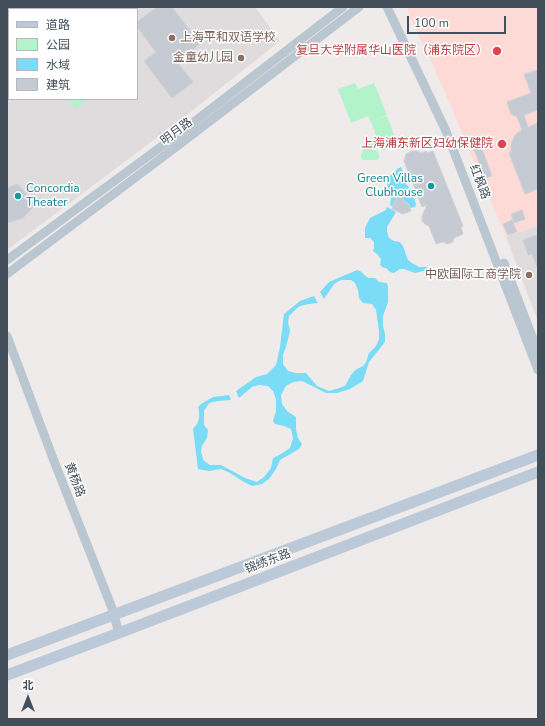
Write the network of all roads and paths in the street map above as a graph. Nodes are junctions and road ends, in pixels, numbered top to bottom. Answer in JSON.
{"nodes":[{"id":1,"x":343,"y":7,"type":"edge"},
{"id":2,"x":359,"y":7,"type":"edge"},
{"id":3,"x":387,"y":7,"type":"edge"},
{"id":4,"x":393,"y":7,"type":"edge"},
{"id":5,"x":7,"y":260,"type":"edge"},
{"id":6,"x":7,"y":274,"type":"edge"},
{"id":7,"x":7,"y":336,"type":"edge"},
{"id":8,"x":538,"y":352,"type":"edge"},
{"id":9,"x":538,"y":370,"type":"edge"},
{"id":10,"x":538,"y":455,"type":"edge"},
{"id":11,"x":538,"y":472,"type":"edge"},
{"id":12,"x":114,"y":615,"type":"junction"},
{"id":13,"x":119,"y":633,"type":"junction"},
{"id":14,"x":7,"y":655,"type":"edge"},
{"id":15,"x":7,"y":675,"type":"edge"}],
"edges":[{"from":1,"to":5,"type":"street","name":"明月路"},
{"from":2,"to":6,"type":"street","name":"明月路"},
{"from":3,"to":9,"type":"street","name":"红枫路"},
{"from":4,"to":8,"type":"street","name":"红枫路"},
{"from":7,"to":12,"type":"street","name":"黄杨路"},
{"from":10,"to":12,"type":"main road","name":"锦绣东路"},
{"from":11,"to":13,"type":"main road","name":"锦绣东路"},
{"from":12,"to":13,"type":"street","name":"黄杨路"},
{"from":12,"to":14,"type":"main road","name":"锦绣东路"},
{"from":13,"to":15,"type":"main road","name":"锦绣东路"}]}
